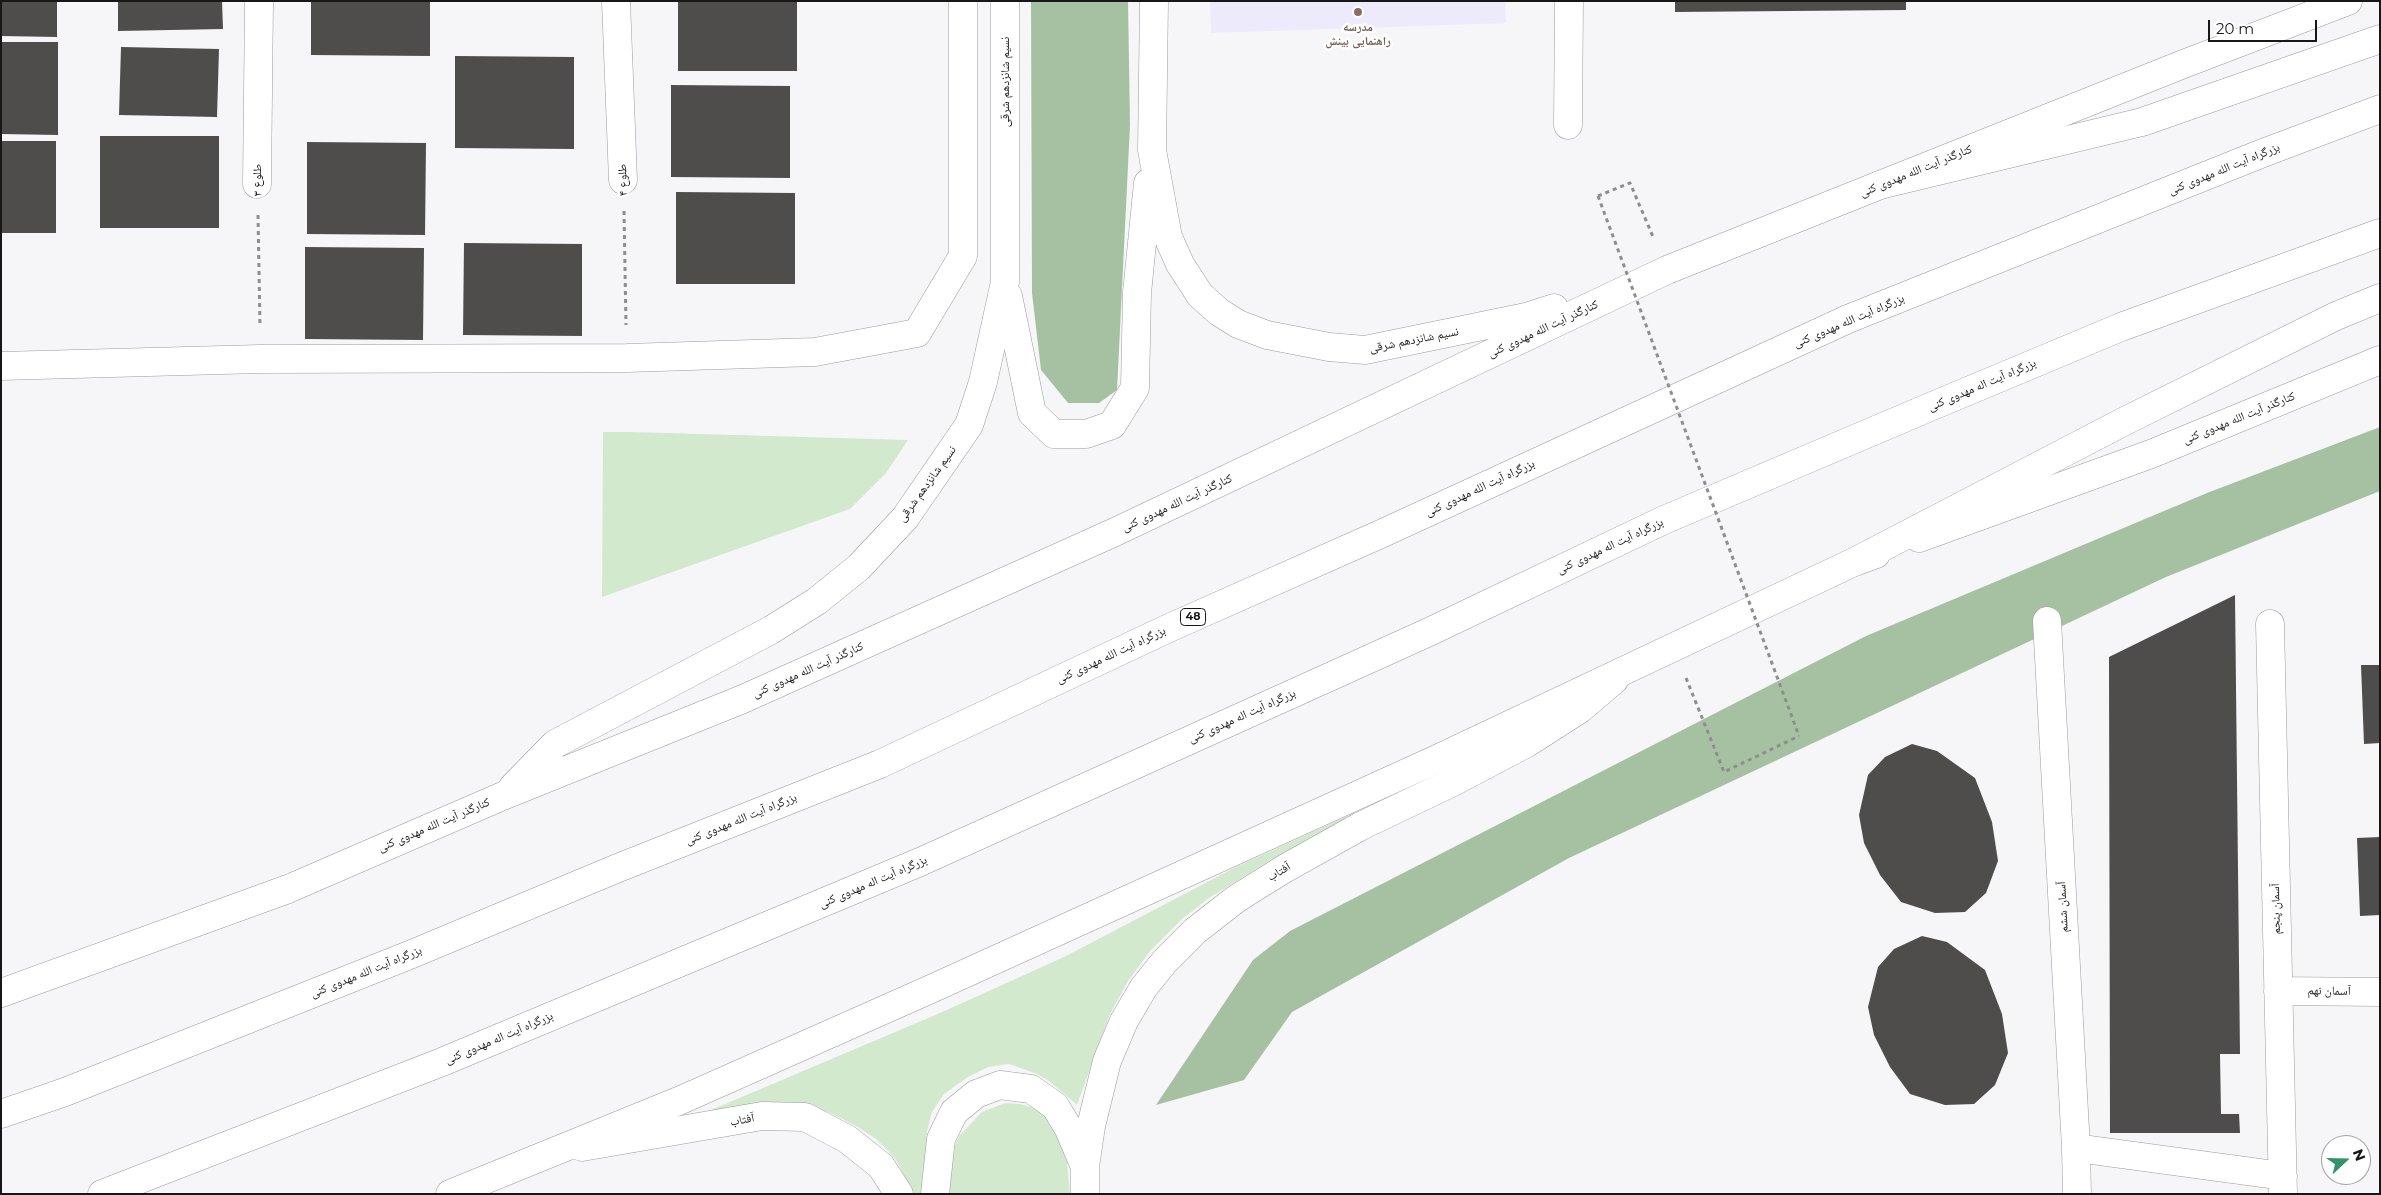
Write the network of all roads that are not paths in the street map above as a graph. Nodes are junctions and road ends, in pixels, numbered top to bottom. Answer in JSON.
{"nodes":[{"id":1,"x":259,"y":1,"type":"edge"},
{"id":2,"x":616,"y":1,"type":"edge"},
{"id":3,"x":963,"y":1,"type":"edge"},
{"id":4,"x":1005,"y":1,"type":"edge"},
{"id":5,"x":1154,"y":1,"type":"edge"},
{"id":6,"x":1569,"y":1,"type":"edge"},
{"id":7,"x":2348,"y":1,"type":"edge"},
{"id":8,"x":2380,"y":39,"type":"edge"},
{"id":9,"x":2380,"y":109,"type":"edge"},
{"id":10,"x":1568,"y":126,"type":"dead end"},
{"id":11,"x":1152,"y":150,"type":"junction"},
{"id":12,"x":623,"y":180,"type":"road end"},
{"id":13,"x":257,"y":184,"type":"road end"},
{"id":14,"x":1880,"y":185,"type":"junction"},
{"id":15,"x":2380,"y":232,"type":"edge"},
{"id":16,"x":1667,"y":270,"type":"junction"},
{"id":17,"x":1006,"y":282,"type":"junction"},
{"id":18,"x":2380,"y":298,"type":"edge"},
{"id":19,"x":2380,"y":360,"type":"edge"},
{"id":20,"x":1,"y":366,"type":"edge"},
{"id":21,"x":1854,"y":562,"type":"junction"},
{"id":22,"x":2047,"y":621,"type":"dead end"},
{"id":23,"x":2270,"y":624,"type":"dead end"},
{"id":24,"x":1620,"y":674,"type":"junction"},
{"id":25,"x":505,"y":794,"type":"junction"},
{"id":26,"x":2278,"y":991,"type":"junction"},
{"id":27,"x":2380,"y":992,"type":"edge"},
{"id":28,"x":1,"y":993,"type":"edge"},
{"id":29,"x":1,"y":1114,"type":"edge"},
{"id":30,"x":2076,"y":1148,"type":"junction"},
{"id":31,"x":558,"y":1151,"type":"junction"},
{"id":32,"x":1085,"y":1167,"type":"junction"},
{"id":33,"x":2283,"y":1185,"type":"edge"},
{"id":34,"x":102,"y":1194,"type":"edge"},
{"id":35,"x":450,"y":1194,"type":"edge"},
{"id":36,"x":898,"y":1194,"type":"edge"},
{"id":37,"x":935,"y":1194,"type":"edge"},
{"id":38,"x":1086,"y":1194,"type":"edge"},
{"id":39,"x":2077,"y":1194,"type":"edge"}],
"edges":[{"from":1,"to":13,"type":"main road","name":"طلوع ۳"},
{"from":2,"to":12,"type":"main road","name":"طلوع ۴"},
{"from":3,"to":20,"type":"main road"},
{"from":4,"to":17,"type":"main road","name":"نسیم شانزدهم شرقی"},
{"from":5,"to":11,"type":"main road","name":"نسیم شانزدهم شرقی"},
{"from":6,"to":10,"type":"main road"},
{"from":7,"to":14,"type":"main road","name":"کنارگذر آیت الله مهدوی کنی"},
{"from":8,"to":14,"type":"main road"},
{"from":9,"to":29,"type":"main road","name":"بزرگراه آیت الله مهدوی کنی","number":"48"},
{"from":11,"to":16,"type":"main road","name":"نسیم شانزدهم شرقی"},
{"from":11,"to":17,"type":"main road"},
{"from":14,"to":16,"type":"main road","name":"کنارگذر آیت الله مهدوی کنی"},
{"from":15,"to":34,"type":"main road","name":"بزرگراه آیت اله مهدوی کنی"},
{"from":16,"to":25,"type":"main road","name":"کنارگذر آیت الله مهدوی کنی"},
{"from":17,"to":25,"type":"main road","name":"نسیم شانزدهم شرقی"},
{"from":18,"to":21,"type":"main road"},
{"from":19,"to":21,"type":"main road","name":"کنارگذر آیت الله مهدوی کنی"},
{"from":21,"to":24,"type":"main road","name":"کنارگذر آیت الله مهدوی کنی"},
{"from":22,"to":30,"type":"main road","name":"آسمان ششم"},
{"from":23,"to":26,"type":"main road","name":"آسمان پنجم"},
{"from":24,"to":31,"type":"main road","name":"کنارگذر آیت الله مهدوی کنی"},
{"from":24,"to":32,"type":"main road","name":"آفتاب"},
{"from":25,"to":28,"type":"main road","name":"کنارگذر آیت الله مهدوی کنی"},
{"from":26,"to":27,"type":"main road","name":"آسمان نهم"},
{"from":26,"to":33,"type":"main road","name":"آسمان پنجم"},
{"from":30,"to":33,"type":"main road"},
{"from":30,"to":39,"type":"main road","name":"آسمان ششم"},
{"from":31,"to":35,"type":"main road","name":"کنارگذر آیت الله مهدوی کنی"},
{"from":31,"to":36,"type":"main road","name":"آفتاب"},
{"from":32,"to":37,"type":"main road"},
{"from":32,"to":38,"type":"main road","name":"آفتاب"}]}
